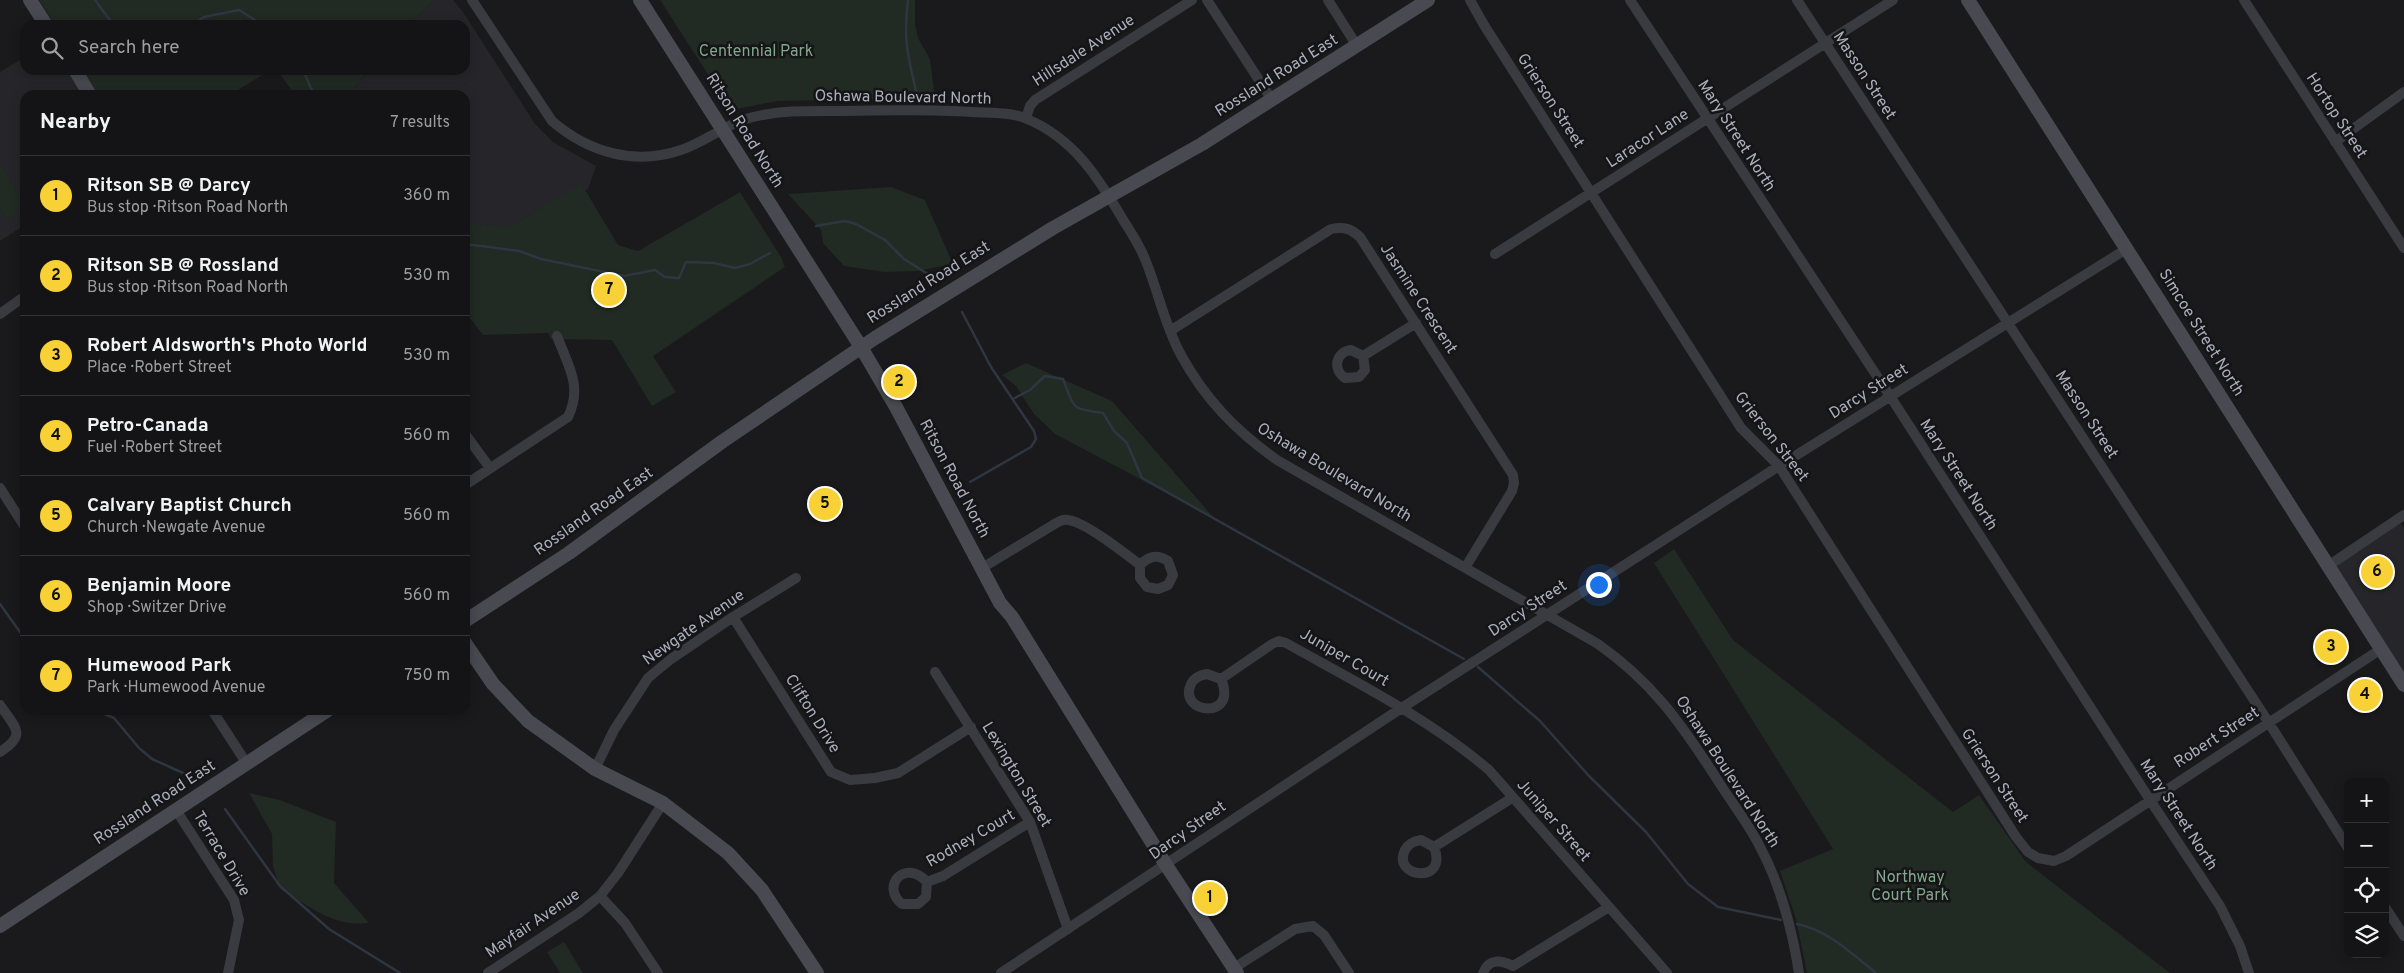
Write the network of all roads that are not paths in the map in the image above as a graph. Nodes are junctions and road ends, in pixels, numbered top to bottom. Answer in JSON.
{"nodes":[{"id":1,"x":30,"y":0,"type":"edge"},
{"id":2,"x":472,"y":0,"type":"edge"},
{"id":3,"x":640,"y":0,"type":"edge"},
{"id":4,"x":1192,"y":0,"type":"edge"},
{"id":5,"x":1207,"y":0,"type":"edge"},
{"id":6,"x":1328,"y":0,"type":"edge"},
{"id":7,"x":1428,"y":0,"type":"edge"},
{"id":8,"x":1470,"y":0,"type":"edge"},
{"id":9,"x":1630,"y":0,"type":"edge"},
{"id":10,"x":1797,"y":0,"type":"edge"},
{"id":11,"x":1892,"y":0,"type":"edge"},
{"id":12,"x":1968,"y":0,"type":"edge"},
{"id":13,"x":2244,"y":0,"type":"edge"},
{"id":14,"x":43,"y":20,"type":"edge"},
{"id":15,"x":1824,"y":43,"type":"junction"},
{"id":16,"x":1357,"y":46,"type":"junction"},
{"id":17,"x":77,"y":75,"type":"edge"},
{"id":18,"x":87,"y":90,"type":"edge"},
{"id":19,"x":2404,"y":92,"type":"edge"},
{"id":20,"x":1272,"y":100,"type":"junction"},
{"id":21,"x":1026,"y":118,"type":"junction"},
{"id":22,"x":1707,"y":119,"type":"junction"},
{"id":23,"x":723,"y":130,"type":"junction"},
{"id":24,"x":2335,"y":142,"type":"junction"},
{"id":25,"x":1592,"y":194,"type":"junction"},
{"id":26,"x":1109,"y":196,"type":"junction"},
{"id":27,"x":2128,"y":248,"type":"junction"},
{"id":28,"x":2404,"y":248,"type":"edge"},
{"id":29,"x":1495,"y":254,"type":"dead end"},
{"id":30,"x":20,"y":300,"type":"edge"},
{"id":31,"x":0,"y":314,"type":"edge"},
{"id":32,"x":2007,"y":322,"type":"junction"},
{"id":33,"x":1416,"y":323,"type":"junction"},
{"id":34,"x":1170,"y":331,"type":"junction"},
{"id":35,"x":557,"y":336,"type":"dead end"},
{"id":36,"x":861,"y":347,"type":"junction"},
{"id":37,"x":1363,"y":356,"type":"dead end"},
{"id":38,"x":1890,"y":396,"type":"junction"},
{"id":39,"x":470,"y":441,"type":"edge"},
{"id":40,"x":1779,"y":466,"type":"junction"},
{"id":41,"x":490,"y":468,"type":"junction"},
{"id":42,"x":470,"y":482,"type":"edge"},
{"id":43,"x":0,"y":488,"type":"edge"},
{"id":44,"x":2404,"y":515,"type":"edge"},
{"id":45,"x":20,"y":519,"type":"edge"},
{"id":46,"x":1140,"y":565,"type":"dead end"},
{"id":47,"x":2328,"y":566,"type":"junction"},
{"id":48,"x":982,"y":568,"type":"junction"},
{"id":49,"x":1465,"y":568,"type":"junction"},
{"id":50,"x":796,"y":578,"type":"dead end"},
{"id":51,"x":1547,"y":615,"type":"junction"},
{"id":52,"x":733,"y":616,"type":"junction"},
{"id":53,"x":470,"y":618,"type":"edge"},
{"id":54,"x":2381,"y":648,"type":"junction"},
{"id":55,"x":470,"y":651,"type":"edge"},
{"id":56,"x":935,"y":672,"type":"dead end"},
{"id":57,"x":1222,"y":679,"type":"dead end"},
{"id":58,"x":2404,"y":685,"type":"edge"},
{"id":59,"x":0,"y":705,"type":"edge"},
{"id":60,"x":1400,"y":709,"type":"junction"},
{"id":61,"x":215,"y":715,"type":"edge"},
{"id":62,"x":320,"y":715,"type":"edge"},
{"id":63,"x":2269,"y":723,"type":"junction"},
{"id":64,"x":971,"y":728,"type":"junction"},
{"id":65,"x":0,"y":752,"type":"edge"},
{"id":66,"x":247,"y":764,"type":"junction"},
{"id":67,"x":595,"y":769,"type":"junction"},
{"id":68,"x":1512,"y":798,"type":"junction"},
{"id":69,"x":2150,"y":800,"type":"junction"},
{"id":70,"x":663,"y":803,"type":"junction"},
{"id":71,"x":176,"y":810,"type":"junction"},
{"id":72,"x":1030,"y":822,"type":"junction"},
{"id":73,"x":2344,"y":842,"type":"edge"},
{"id":74,"x":1434,"y":847,"type":"dead end"},
{"id":75,"x":2042,"y":859,"type":"joint"},
{"id":76,"x":1166,"y":865,"type":"junction"},
{"id":77,"x":928,"y":882,"type":"dead end"},
{"id":78,"x":600,"y":896,"type":"junction"},
{"id":79,"x":1609,"y":907,"type":"junction"},
{"id":80,"x":2389,"y":913,"type":"edge"},
{"id":81,"x":0,"y":926,"type":"edge"},
{"id":82,"x":1068,"y":929,"type":"junction"},
{"id":83,"x":2404,"y":936,"type":"edge"},
{"id":84,"x":1236,"y":970,"type":"edge"},
{"id":85,"x":1513,"y":970,"type":"edge"},
{"id":86,"x":228,"y":973,"type":"edge"},
{"id":87,"x":488,"y":973,"type":"edge"},
{"id":88,"x":658,"y":973,"type":"edge"},
{"id":89,"x":817,"y":973,"type":"edge"},
{"id":90,"x":1001,"y":973,"type":"edge"},
{"id":91,"x":1349,"y":973,"type":"edge"},
{"id":92,"x":1483,"y":973,"type":"edge"},
{"id":93,"x":1667,"y":973,"type":"edge"},
{"id":94,"x":1799,"y":973,"type":"edge"},
{"id":95,"x":2249,"y":973,"type":"edge"}],
"edges":[{"from":1,"to":14,"type":"main road"},
{"from":2,"to":23,"type":"street","name":"Oshawa Boulevard North"},
{"from":3,"to":23,"type":"main road","name":"Ritson Road North"},
{"from":4,"to":21,"type":"street","name":"Hillsdale Avenue"},
{"from":5,"to":20,"type":"street"},
{"from":6,"to":16,"type":"street"},
{"from":7,"to":16,"type":"main road","name":"Rossland Road East"},
{"from":8,"to":25,"type":"street","name":"Grierson Street"},
{"from":9,"to":22,"type":"street","name":"Mary Street North"},
{"from":10,"to":15,"type":"street","name":"Masson Street"},
{"from":11,"to":15,"type":"street","name":"Laracor Lane"},
{"from":12,"to":27,"type":"main road","name":"Simcoe Street North"},
{"from":13,"to":24,"type":"street","name":"Hortop Street"},
{"from":15,"to":22,"type":"street","name":"Laracor Lane"},
{"from":15,"to":32,"type":"street","name":"Masson Street"},
{"from":16,"to":20,"type":"main road","name":"Rossland Road East"},
{"from":17,"to":18,"type":"main road"},
{"from":19,"to":24,"type":"street"},
{"from":20,"to":26,"type":"main road","name":"Rossland Road East"},
{"from":21,"to":23,"type":"street","name":"Oshawa Boulevard North"},
{"from":21,"to":26,"type":"street","name":"Oshawa Boulevard North"},
{"from":22,"to":25,"type":"street","name":"Laracor Lane"},
{"from":22,"to":38,"type":"street","name":"Mary Street North"},
{"from":23,"to":36,"type":"main road","name":"Ritson Road North"},
{"from":24,"to":28,"type":"street","name":"Hortop Street"},
{"from":25,"to":29,"type":"street","name":"Laracor Lane"},
{"from":25,"to":40,"type":"street","name":"Grierson Street"},
{"from":26,"to":34,"type":"street","name":"Oshawa Boulevard North"},
{"from":26,"to":36,"type":"main road","name":"Rossland Road East"},
{"from":27,"to":32,"type":"street","name":"Darcy Street"},
{"from":27,"to":47,"type":"main road","name":"Simcoe Street North"},
{"from":30,"to":31,"type":"street"},
{"from":32,"to":38,"type":"street","name":"Darcy Street"},
{"from":32,"to":63,"type":"street","name":"Masson Street"},
{"from":33,"to":34,"type":"street","name":"Jasmine Crescent"},
{"from":33,"to":37,"type":"street"},
{"from":33,"to":49,"type":"street","name":"Jasmine Crescent"},
{"from":34,"to":49,"type":"street","name":"Oshawa Boulevard North"},
{"from":35,"to":41,"type":"street"},
{"from":36,"to":48,"type":"main road","name":"Ritson Road North"},
{"from":36,"to":53,"type":"main road","name":"Rossland Road East"},
{"from":38,"to":40,"type":"street","name":"Darcy Street"},
{"from":38,"to":69,"type":"street","name":"Mary Street North"},
{"from":39,"to":41,"type":"street"},
{"from":40,"to":51,"type":"street","name":"Darcy Street"},
{"from":40,"to":75,"type":"street","name":"Grierson Street"},
{"from":41,"to":42,"type":"street"},
{"from":43,"to":45,"type":"street"},
{"from":44,"to":47,"type":"street"},
{"from":46,"to":48,"type":"street"},
{"from":47,"to":54,"type":"main road","name":"Simcoe Street North"},
{"from":48,"to":76,"type":"main road","name":"Ritson Road North"},
{"from":49,"to":51,"type":"street","name":"Oshawa Boulevard North"},
{"from":50,"to":52,"type":"street","name":"Newgate Avenue"},
{"from":51,"to":60,"type":"street","name":"Darcy Street"},
{"from":51,"to":94,"type":"street","name":"Oshawa Boulevard North"},
{"from":52,"to":64,"type":"street","name":"Clifton Drive"},
{"from":52,"to":67,"type":"street","name":"Newgate Avenue"},
{"from":54,"to":58,"type":"main road","name":"Simcoe Street North"},
{"from":54,"to":63,"type":"street","name":"Robert Street"},
{"from":55,"to":67,"type":"main road"},
{"from":56,"to":64,"type":"street","name":"Lexington Street"},
{"from":57,"to":60,"type":"street","name":"Juniper Court"},
{"from":59,"to":65,"type":"street"},
{"from":60,"to":68,"type":"street","name":"Juniper Street"},
{"from":60,"to":76,"type":"street","name":"Darcy Street"},
{"from":61,"to":66,"type":"street"},
{"from":62,"to":66,"type":"main road","name":"Rossland Road East"},
{"from":63,"to":69,"type":"street","name":"Robert Street"},
{"from":63,"to":73,"type":"street","name":"Masson Street"},
{"from":64,"to":72,"type":"street","name":"Lexington Street"},
{"from":66,"to":71,"type":"main road","name":"Rossland Road East"},
{"from":67,"to":70,"type":"main road"},
{"from":68,"to":74,"type":"street"},
{"from":68,"to":79,"type":"street","name":"Juniper Street"},
{"from":69,"to":75,"type":"street","name":"Robert Street"},
{"from":69,"to":95,"type":"street","name":"Mary Street North"},
{"from":70,"to":78,"type":"street","name":"Mayfair Avenue"},
{"from":70,"to":89,"type":"main road"},
{"from":71,"to":81,"type":"main road","name":"Rossland Road East"},
{"from":71,"to":86,"type":"street","name":"Terrace Drive"},
{"from":72,"to":77,"type":"street","name":"Rodney Court"},
{"from":72,"to":82,"type":"street","name":"Lexington Street"},
{"from":76,"to":82,"type":"street","name":"Darcy Street"},
{"from":76,"to":84,"type":"main road","name":"Ritson Road North"},
{"from":78,"to":87,"type":"street","name":"Mayfair Avenue"},
{"from":78,"to":88,"type":"street"},
{"from":79,"to":85,"type":"street"},
{"from":79,"to":93,"type":"street","name":"Juniper Street"},
{"from":80,"to":83,"type":"street"},
{"from":82,"to":90,"type":"street","name":"Darcy Street"},
{"from":84,"to":91,"type":"street"},
{"from":85,"to":92,"type":"street"}]}
